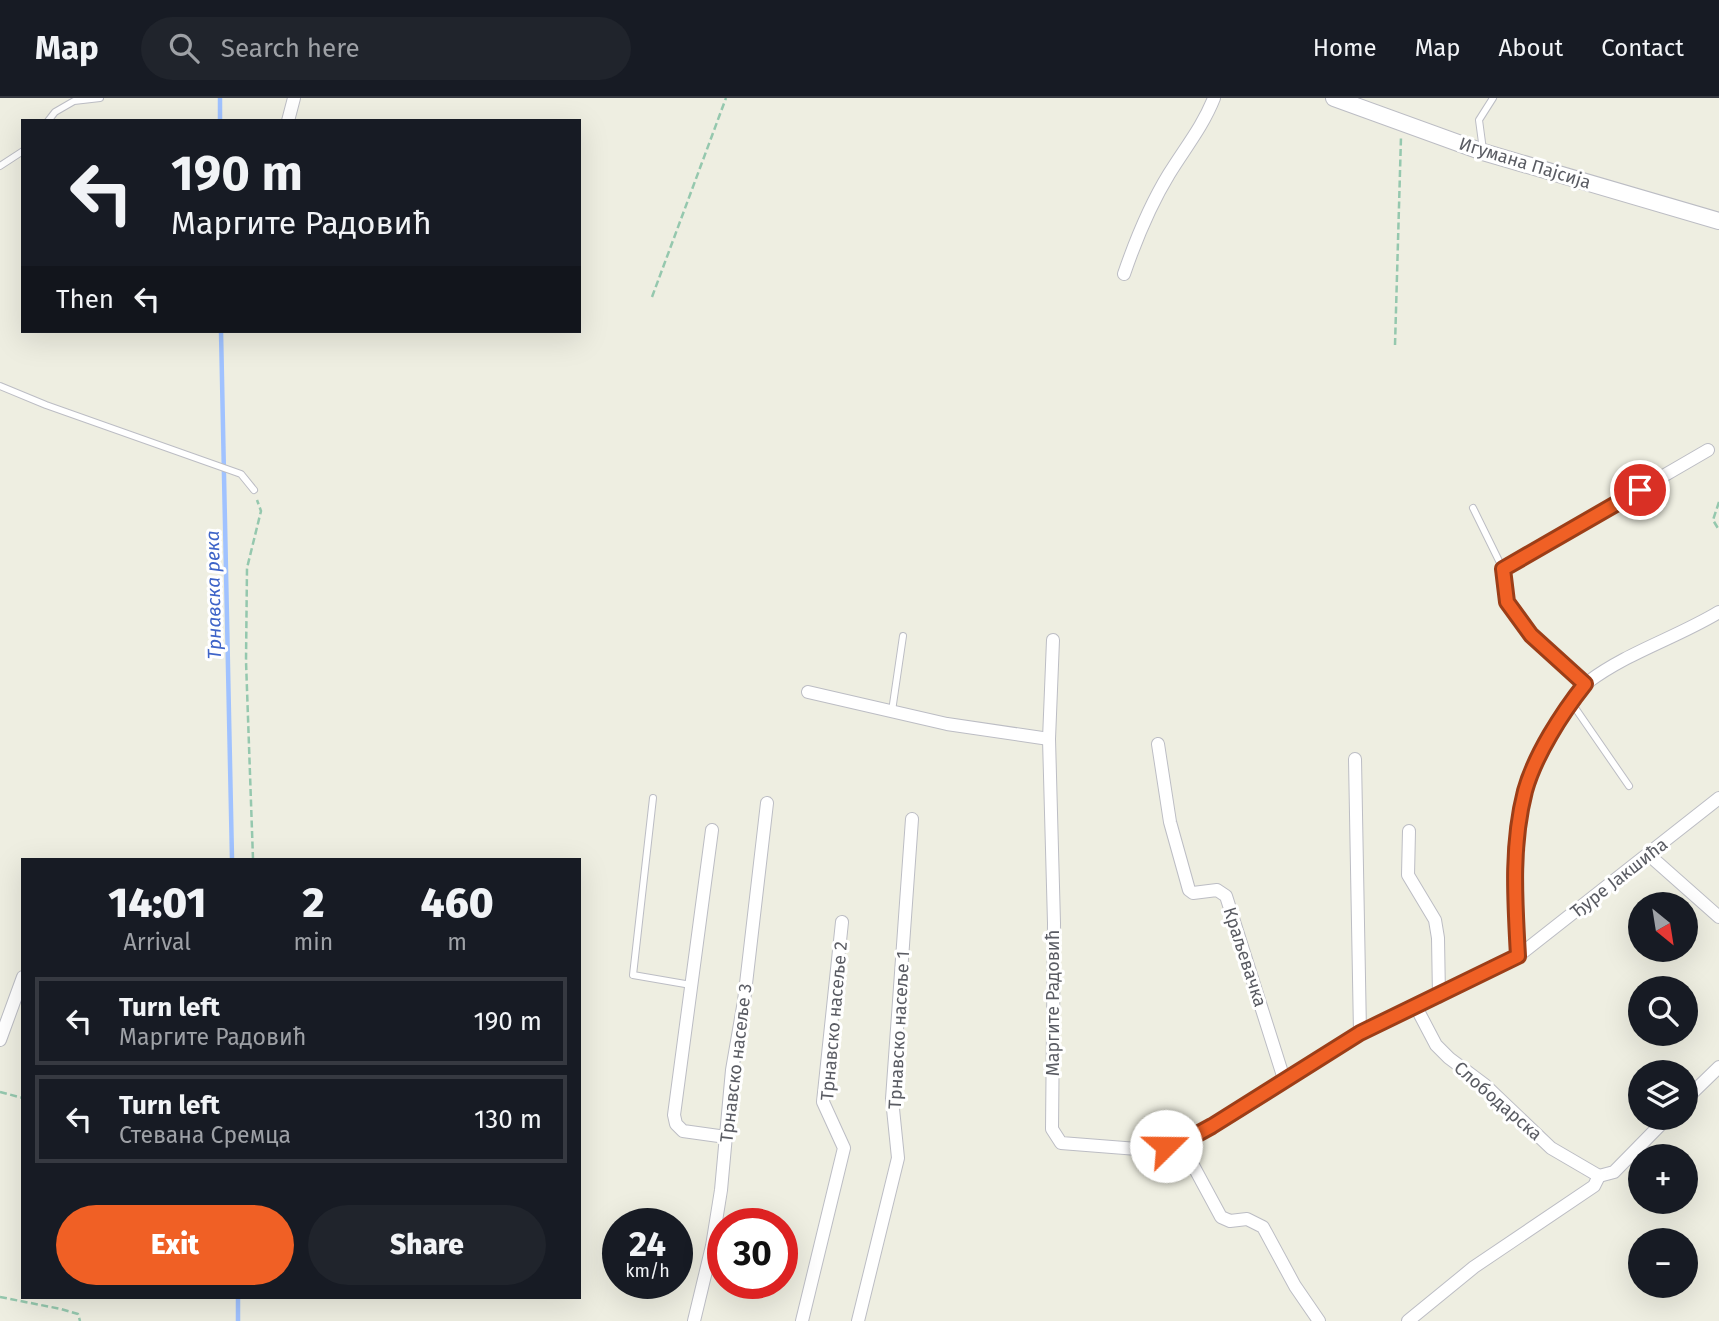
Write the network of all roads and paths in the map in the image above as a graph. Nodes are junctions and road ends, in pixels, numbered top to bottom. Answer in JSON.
{"nodes":[{"id":1,"x":100,"y":98,"type":"edge"},
{"id":2,"x":294,"y":98,"type":"edge"},
{"id":3,"x":726,"y":98,"type":"edge"},
{"id":4,"x":1214,"y":98,"type":"edge"},
{"id":5,"x":1334,"y":98,"type":"edge"},
{"id":6,"x":1493,"y":98,"type":"edge"},
{"id":7,"x":50,"y":119,"type":"edge"},
{"id":8,"x":289,"y":119,"type":"edge"},
{"id":9,"x":1402,"y":123,"type":"junction"},
{"id":10,"x":21,"y":152,"type":"edge"},
{"id":11,"x":1483,"y":152,"type":"junction"},
{"id":12,"x":0,"y":166,"type":"edge"},
{"id":13,"x":1719,"y":221,"type":"edge"},
{"id":14,"x":1124,"y":274,"type":"dead end"},
{"id":15,"x":652,"y":297,"type":"dead end"},
{"id":16,"x":1395,"y":345,"type":"dead end"},
{"id":17,"x":0,"y":386,"type":"edge"},
{"id":18,"x":1708,"y":450,"type":"dead end"},
{"id":19,"x":254,"y":490,"type":"joint"},
{"id":20,"x":1719,"y":502,"type":"edge"},
{"id":21,"x":1473,"y":508,"type":"dead end"},
{"id":22,"x":1719,"y":530,"type":"edge"},
{"id":23,"x":1503,"y":569,"type":"junction"},
{"id":24,"x":1719,"y":612,"type":"edge"},
{"id":25,"x":903,"y":636,"type":"dead end"},
{"id":26,"x":1053,"y":639,"type":"dead end"},
{"id":27,"x":1585,"y":684,"type":"junction"},
{"id":28,"x":808,"y":692,"type":"dead end"},
{"id":29,"x":1571,"y":702,"type":"junction"},
{"id":30,"x":892,"y":711,"type":"junction"},
{"id":31,"x":1049,"y":738,"type":"junction"},
{"id":32,"x":1158,"y":744,"type":"dead end"},
{"id":33,"x":1355,"y":759,"type":"dead end"},
{"id":34,"x":1629,"y":786,"type":"dead end"},
{"id":35,"x":1719,"y":798,"type":"edge"},
{"id":36,"x":653,"y":799,"type":"dead end"},
{"id":37,"x":767,"y":803,"type":"dead end"},
{"id":38,"x":912,"y":819,"type":"dead end"},
{"id":39,"x":712,"y":830,"type":"dead end"},
{"id":40,"x":1409,"y":831,"type":"dead end"},
{"id":41,"x":1648,"y":855,"type":"junction"},
{"id":42,"x":253,"y":858,"type":"edge"},
{"id":43,"x":1719,"y":917,"type":"edge"},
{"id":44,"x":842,"y":922,"type":"dead end"},
{"id":45,"x":1518,"y":956,"type":"junction"},
{"id":46,"x":21,"y":982,"type":"edge"},
{"id":47,"x":693,"y":986,"type":"junction"},
{"id":48,"x":1438,"y":997,"type":"junction"},
{"id":49,"x":1416,"y":1007,"type":"junction"},
{"id":50,"x":1360,"y":1033,"type":"junction"},
{"id":51,"x":0,"y":1040,"type":"edge"},
{"id":52,"x":1719,"y":1067,"type":"edge"},
{"id":53,"x":1284,"y":1079,"type":"junction"},
{"id":54,"x":1698,"y":1087,"type":"edge"},
{"id":55,"x":0,"y":1092,"type":"edge"},
{"id":56,"x":21,"y":1097,"type":"edge"},
{"id":57,"x":1655,"y":1130,"type":"edge"},
{"id":58,"x":726,"y":1137,"type":"junction"},
{"id":59,"x":1181,"y":1143,"type":"junction"},
{"id":60,"x":1599,"y":1176,"type":"junction"},
{"id":61,"x":0,"y":1297,"type":"edge"},
{"id":62,"x":80,"y":1321,"type":"edge"},
{"id":63,"x":694,"y":1321,"type":"edge"},
{"id":64,"x":802,"y":1321,"type":"edge"},
{"id":65,"x":858,"y":1321,"type":"edge"},
{"id":66,"x":1319,"y":1321,"type":"edge"},
{"id":67,"x":1408,"y":1321,"type":"edge"}],
"edges":[{"from":1,"to":7,"type":"lane"},
{"from":2,"to":8,"type":"street"},
{"from":3,"to":15,"type":"path"},
{"from":4,"to":14,"type":"street"},
{"from":5,"to":9,"type":"street","name":"Игумана Пајсија"},
{"from":6,"to":11,"type":"lane"},
{"from":9,"to":11,"type":"street","name":"Игумана Пајсија"},
{"from":9,"to":16,"type":"path"},
{"from":10,"to":12,"type":"lane"},
{"from":11,"to":13,"type":"street","name":"Игумана Пајсија"},
{"from":17,"to":19,"type":"lane"},
{"from":18,"to":23,"type":"street"},
{"from":19,"to":42,"type":"path"},
{"from":20,"to":22,"type":"path"},
{"from":21,"to":23,"type":"lane"},
{"from":23,"to":27,"type":"street"},
{"from":24,"to":27,"type":"street"},
{"from":25,"to":30,"type":"lane"},
{"from":26,"to":31,"type":"street","name":"Маргите Радовић"},
{"from":27,"to":29,"type":"street"},
{"from":28,"to":30,"type":"street"},
{"from":29,"to":34,"type":"lane"},
{"from":29,"to":45,"type":"street"},
{"from":30,"to":31,"type":"street"},
{"from":31,"to":59,"type":"street","name":"Маргите Радовић"},
{"from":32,"to":53,"type":"street","name":"Краљевачка"},
{"from":33,"to":50,"type":"street"},
{"from":35,"to":41,"type":"street","name":"Ђуре Јакшића"},
{"from":36,"to":47,"type":"lane"},
{"from":37,"to":58,"type":"street","name":"Трнавско насеље 3"},
{"from":38,"to":65,"type":"street","name":"Трнавско насеље 1"},
{"from":39,"to":47,"type":"street"},
{"from":40,"to":48,"type":"street"},
{"from":41,"to":43,"type":"street"},
{"from":41,"to":45,"type":"street","name":"Ђуре Јакшића"},
{"from":44,"to":64,"type":"street","name":"Трнавско насеље 2"},
{"from":45,"to":48,"type":"street","name":"Маргите Радовић"},
{"from":46,"to":51,"type":"street"},
{"from":47,"to":58,"type":"street"},
{"from":48,"to":49,"type":"street","name":"Маргите Радовић"},
{"from":49,"to":50,"type":"street","name":"Маргите Радовић"},
{"from":49,"to":60,"type":"street","name":"Слободарска"},
{"from":50,"to":53,"type":"street","name":"Маргите Радовић"},
{"from":52,"to":54,"type":"street"},
{"from":53,"to":59,"type":"street","name":"Маргите Радовић"},
{"from":55,"to":56,"type":"path"},
{"from":57,"to":60,"type":"street"},
{"from":58,"to":63,"type":"street","name":"Трнавско насеље 3"},
{"from":59,"to":66,"type":"street"},
{"from":60,"to":67,"type":"street"},
{"from":61,"to":62,"type":"path"}]}
